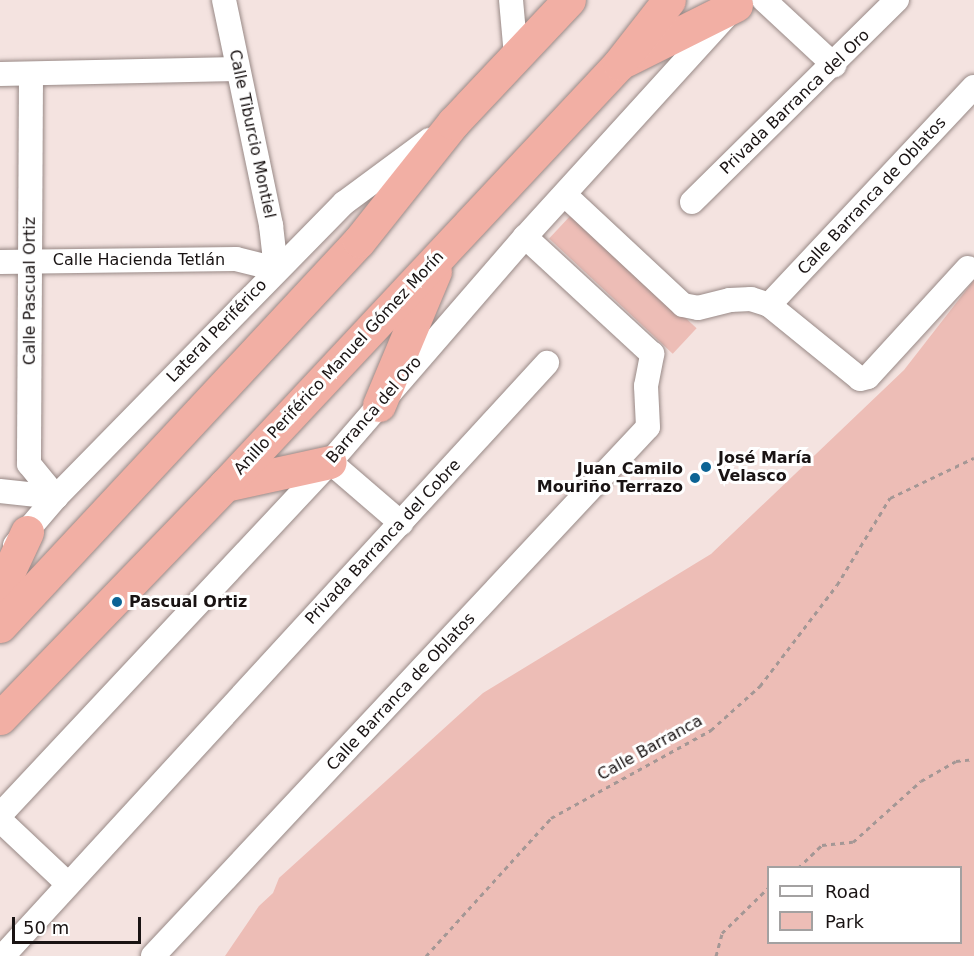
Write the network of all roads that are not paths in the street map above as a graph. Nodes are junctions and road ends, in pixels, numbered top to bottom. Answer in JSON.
{"nodes":[{"id":1,"x":224,"y":0,"type":"edge"},
{"id":2,"x":511,"y":0,"type":"edge"},
{"id":3,"x":569,"y":0,"type":"edge"},
{"id":4,"x":669,"y":0,"type":"edge"},
{"id":5,"x":681,"y":0,"type":"edge"},
{"id":6,"x":897,"y":0,"type":"edge"},
{"id":7,"x":748,"y":2,"type":"edge"},
{"id":8,"x":516,"y":56,"type":"junction"},
{"id":9,"x":619,"y":64,"type":"junction"},
{"id":10,"x":834,"y":65,"type":"junction"},
{"id":11,"x":237,"y":69,"type":"junction"},
{"id":12,"x":0,"y":74,"type":"edge"},
{"id":13,"x":32,"y":75,"type":"junction"},
{"id":14,"x":974,"y":87,"type":"edge"},
{"id":15,"x":453,"y":123,"type":"junction"},
{"id":16,"x":565,"y":195,"type":"junction"},
{"id":17,"x":692,"y":202,"type":"dead end"},
{"id":18,"x":525,"y":237,"type":"junction"},
{"id":19,"x":445,"y":249,"type":"junction"},
{"id":20,"x":31,"y":261,"type":"junction"},
{"id":21,"x":0,"y":262,"type":"edge"},
{"id":22,"x":968,"y":268,"type":"dead end"},
{"id":23,"x":276,"y":269,"type":"junction"},
{"id":24,"x":769,"y":305,"type":"junction"},
{"id":25,"x":547,"y":363,"type":"dead end"},
{"id":26,"x":379,"y":405,"type":"junction"},
{"id":27,"x":330,"y":462,"type":"junction"},
{"id":28,"x":225,"y":486,"type":"junction"},
{"id":29,"x":0,"y":491,"type":"edge"},
{"id":30,"x":56,"y":497,"type":"junction"},
{"id":31,"x":401,"y":523,"type":"junction"},
{"id":32,"x":27,"y":532,"type":"junction"},
{"id":33,"x":0,"y":561,"type":"edge"},
{"id":34,"x":0,"y":590,"type":"edge"},
{"id":35,"x":0,"y":626,"type":"edge"},
{"id":36,"x":0,"y":718,"type":"edge"},
{"id":37,"x":0,"y":815,"type":"edge"},
{"id":38,"x":0,"y":820,"type":"edge"},
{"id":39,"x":68,"y":884,"type":"junction"},
{"id":40,"x":3,"y":956,"type":"edge"},
{"id":41,"x":153,"y":956,"type":"edge"}],
"edges":[{"from":1,"to":11,"type":"street","name":"Calle Tiburcio Montiel"},
{"from":2,"to":8,"type":"street"},
{"from":3,"to":8,"type":"highway"},
{"from":4,"to":9,"type":"highway","name":"Anillo Periférico Manuel Gómez Morín"},
{"from":5,"to":9,"type":"highway"},
{"from":6,"to":10,"type":"street","name":"Privada Barranca del Oro"},
{"from":7,"to":9,"type":"highway"},
{"from":7,"to":10,"type":"street"},
{"from":7,"to":16,"type":"street","name":"Barranca del Oro"},
{"from":8,"to":15,"type":"highway"},
{"from":9,"to":19,"type":"highway","name":"Anillo Periférico Manuel Gómez Morín"},
{"from":10,"to":17,"type":"street","name":"Privada Barranca del Oro"},
{"from":11,"to":13,"type":"street"},
{"from":11,"to":23,"type":"street","name":"Calle Tiburcio Montiel"},
{"from":12,"to":13,"type":"street"},
{"from":13,"to":20,"type":"street","name":"Calle Pascual Ortiz"},
{"from":14,"to":24,"type":"street","name":"Calle Barranca de Oblatos"},
{"from":15,"to":23,"type":"street","name":"Lateral Periférico"},
{"from":15,"to":35,"type":"highway"},
{"from":16,"to":18,"type":"street","name":"Barranca del Oro"},
{"from":16,"to":24,"type":"street"},
{"from":18,"to":26,"type":"street","name":"Barranca del Oro"},
{"from":18,"to":41,"type":"street","name":"Calle Barranca de Oblatos"},
{"from":19,"to":26,"type":"highway"},
{"from":19,"to":28,"type":"highway","name":"Anillo Periférico Manuel Gómez Morín"},
{"from":20,"to":21,"type":"street","name":"Calle Hacienda Tetlán"},
{"from":20,"to":23,"type":"street","name":"Calle Hacienda Tetlán"},
{"from":20,"to":30,"type":"street","name":"Calle Pascual Ortiz"},
{"from":22,"to":24,"type":"street"},
{"from":23,"to":30,"type":"street","name":"Lateral Periférico"},
{"from":25,"to":31,"type":"street","name":"Privada Barranca del Cobre"},
{"from":26,"to":27,"type":"street","name":"Barranca del Oro"},
{"from":27,"to":28,"type":"highway"},
{"from":27,"to":31,"type":"street"},
{"from":27,"to":37,"type":"street","name":"Barranca del Oro"},
{"from":28,"to":36,"type":"highway","name":"Anillo Periférico Manuel Gómez Morín"},
{"from":29,"to":30,"type":"street"},
{"from":30,"to":32,"type":"street","name":"Lateral Periférico"},
{"from":31,"to":39,"type":"street","name":"Privada Barranca del Cobre"},
{"from":32,"to":33,"type":"street","name":"Lateral Periférico"},
{"from":32,"to":34,"type":"highway"},
{"from":38,"to":39,"type":"street"},
{"from":39,"to":40,"type":"street","name":"Privada Barranca del Cobre"}]}
